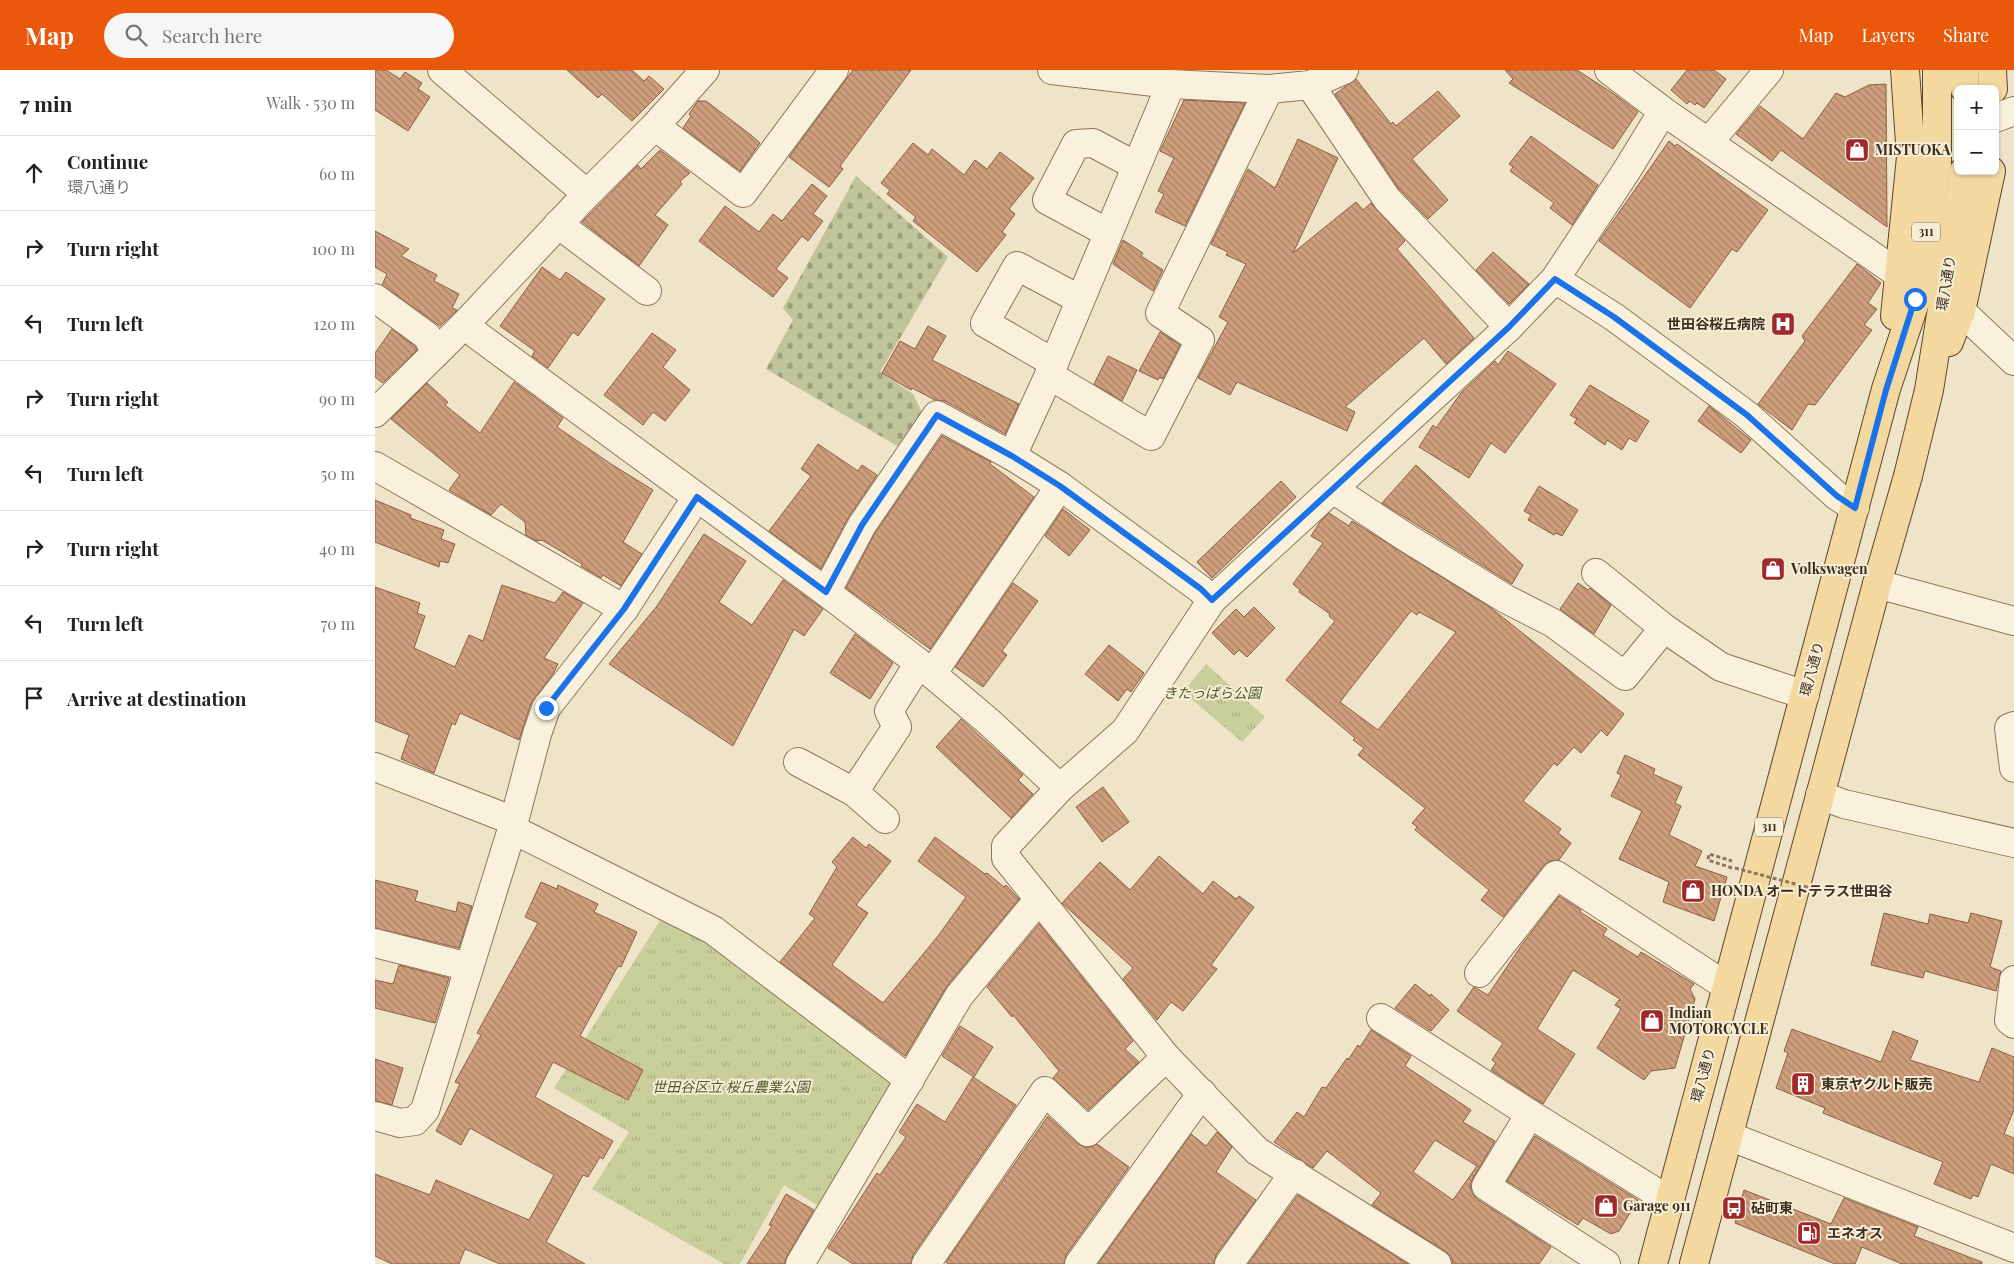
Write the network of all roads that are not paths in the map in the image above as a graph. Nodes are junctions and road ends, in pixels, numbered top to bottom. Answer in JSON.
{"nodes":[{"id":1,"x":442,"y":70,"type":"edge"},
{"id":2,"x":705,"y":70,"type":"edge"},
{"id":3,"x":834,"y":70,"type":"edge"},
{"id":4,"x":1052,"y":70,"type":"edge"},
{"id":5,"x":1344,"y":70,"type":"edge"},
{"id":6,"x":1609,"y":70,"type":"edge"},
{"id":7,"x":1769,"y":70,"type":"edge"},
{"id":8,"x":1905,"y":70,"type":"edge"},
{"id":9,"x":1937,"y":70,"type":"edge"},
{"id":10,"x":1964,"y":70,"type":"edge"},
{"id":11,"x":1992,"y":70,"type":"edge"},
{"id":12,"x":1171,"y":84,"type":"junction"},
{"id":13,"x":1310,"y":85,"type":"junction"},
{"id":14,"x":1965,"y":85,"type":"edge"},
{"id":15,"x":1993,"y":85,"type":"edge"},
{"id":16,"x":1269,"y":89,"type":"junction"},
{"id":17,"x":1663,"y":111,"type":"junction"},
{"id":18,"x":2014,"y":111,"type":"edge"},
{"id":19,"x":1999,"y":117,"type":"edge"},
{"id":20,"x":655,"y":126,"type":"junction"},
{"id":21,"x":1709,"y":142,"type":"junction"},
{"id":22,"x":1136,"y":166,"type":"junction"},
{"id":23,"x":1963,"y":175,"type":"edge"},
{"id":24,"x":1990,"y":175,"type":"edge"},
{"id":25,"x":587,"y":194,"type":"junction"},
{"id":26,"x":558,"y":224,"type":"junction"},
{"id":27,"x":1107,"y":233,"type":"junction"},
{"id":28,"x":1900,"y":276,"type":"junction"},
{"id":29,"x":1555,"y":279,"type":"junction"},
{"id":30,"x":647,"y":291,"type":"dead end"},
{"id":31,"x":375,"y":298,"type":"edge"},
{"id":32,"x":1079,"y":299,"type":"junction"},
{"id":33,"x":1961,"y":311,"type":"junction"},
{"id":34,"x":465,"y":324,"type":"junction"},
{"id":35,"x":1509,"y":327,"type":"junction"},
{"id":36,"x":436,"y":353,"type":"junction"},
{"id":37,"x":2014,"y":361,"type":"edge"},
{"id":38,"x":1051,"y":369,"type":"junction"},
{"id":39,"x":1886,"y":390,"type":"junction"},
{"id":40,"x":1929,"y":390,"type":"junction"},
{"id":41,"x":375,"y":413,"type":"edge"},
{"id":42,"x":1012,"y":456,"type":"junction"},
{"id":43,"x":375,"y":466,"type":"edge"},
{"id":44,"x":1060,"y":486,"type":"junction"},
{"id":45,"x":1333,"y":489,"type":"junction"},
{"id":46,"x":697,"y":497,"type":"junction"},
{"id":47,"x":1855,"y":508,"type":"junction"},
{"id":48,"x":1596,"y":573,"type":"dead end"},
{"id":49,"x":1877,"y":584,"type":"junction"},
{"id":50,"x":826,"y":592,"type":"junction"},
{"id":51,"x":1212,"y":600,"type":"junction"},
{"id":52,"x":624,"y":609,"type":"junction"},
{"id":53,"x":2014,"y":621,"type":"edge"},
{"id":54,"x":1663,"y":628,"type":"junction"},
{"id":55,"x":925,"y":668,"type":"junction"},
{"id":56,"x":1805,"y":695,"type":"junction"},
{"id":57,"x":2014,"y":726,"type":"edge"},
{"id":58,"x":798,"y":762,"type":"dead end"},
{"id":59,"x":375,"y":766,"type":"edge"},
{"id":60,"x":2014,"y":768,"type":"edge"},
{"id":61,"x":1060,"y":788,"type":"junction"},
{"id":62,"x":853,"y":792,"type":"junction"},
{"id":63,"x":1820,"y":795,"type":"junction"},
{"id":64,"x":885,"y":820,"type":"dead end"},
{"id":65,"x":513,"y":825,"type":"junction"},
{"id":66,"x":2014,"y":843,"type":"edge"},
{"id":67,"x":1039,"y":899,"type":"junction"},
{"id":68,"x":375,"y":943,"type":"edge"},
{"id":69,"x":469,"y":967,"type":"junction"},
{"id":70,"x":1479,"y":973,"type":"dead end"},
{"id":71,"x":2014,"y":980,"type":"edge"},
{"id":72,"x":1726,"y":986,"type":"junction"},
{"id":73,"x":1381,"y":1018,"type":"dead end"},
{"id":74,"x":2011,"y":1022,"type":"edge"},
{"id":75,"x":1166,"y":1056,"type":"junction"},
{"id":76,"x":910,"y":1080,"type":"junction"},
{"id":77,"x":1202,"y":1093,"type":"junction"},
{"id":78,"x":1530,"y":1114,"type":"junction"},
{"id":79,"x":375,"y":1116,"type":"edge"},
{"id":80,"x":1729,"y":1136,"type":"junction"},
{"id":81,"x":1294,"y":1173,"type":"junction"},
{"id":82,"x":1670,"y":1201,"type":"junction"},
{"id":83,"x":2014,"y":1248,"type":"edge"},
{"id":84,"x":800,"y":1264,"type":"edge"},
{"id":85,"x":926,"y":1264,"type":"edge"},
{"id":86,"x":1079,"y":1264,"type":"edge"},
{"id":87,"x":1229,"y":1264,"type":"edge"},
{"id":88,"x":1437,"y":1264,"type":"edge"},
{"id":89,"x":1607,"y":1264,"type":"edge"},
{"id":90,"x":1653,"y":1264,"type":"edge"},
{"id":91,"x":1694,"y":1264,"type":"edge"}],
"edges":[{"from":1,"to":25,"type":"street"},
{"from":2,"to":20,"type":"street"},
{"from":3,"to":20,"type":"street"},
{"from":4,"to":12,"type":"street"},
{"from":5,"to":13,"type":"street"},
{"from":6,"to":17,"type":"street"},
{"from":7,"to":21,"type":"street"},
{"from":8,"to":28,"type":"main road"},
{"from":9,"to":39,"type":"main road","name":"環八通り","number":"311"},
{"from":10,"to":14,"type":"main road"},
{"from":11,"to":15,"type":"main road"},
{"from":12,"to":16,"type":"street"},
{"from":12,"to":22,"type":"street"},
{"from":13,"to":16,"type":"street"},
{"from":13,"to":35,"type":"street"},
{"from":16,"to":38,"type":"street"},
{"from":17,"to":21,"type":"street"},
{"from":17,"to":29,"type":"street"},
{"from":18,"to":19,"type":"street"},
{"from":20,"to":25,"type":"street"},
{"from":21,"to":28,"type":"street"},
{"from":22,"to":27,"type":"street"},
{"from":22,"to":27,"type":"street"},
{"from":23,"to":40,"type":"main road","name":"環八通り","number":"311"},
{"from":24,"to":33,"type":"main road"},
{"from":25,"to":26,"type":"street"},
{"from":26,"to":30,"type":"street"},
{"from":26,"to":34,"type":"street"},
{"from":27,"to":32,"type":"street"},
{"from":28,"to":39,"type":"main road"},
{"from":29,"to":35,"type":"street"},
{"from":29,"to":47,"type":"street"},
{"from":31,"to":36,"type":"street"},
{"from":32,"to":38,"type":"street"},
{"from":32,"to":38,"type":"street"},
{"from":33,"to":37,"type":"street"},
{"from":33,"to":40,"type":"main road"},
{"from":34,"to":36,"type":"street"},
{"from":34,"to":46,"type":"street"},
{"from":35,"to":45,"type":"street"},
{"from":36,"to":41,"type":"street"},
{"from":38,"to":42,"type":"street"},
{"from":39,"to":47,"type":"main road","name":"環八通り","number":"311"},
{"from":40,"to":49,"type":"main road","name":"環八通り","number":"311"},
{"from":42,"to":44,"type":"street"},
{"from":42,"to":50,"type":"street"},
{"from":43,"to":52,"type":"street"},
{"from":44,"to":51,"type":"street"},
{"from":44,"to":55,"type":"street"},
{"from":45,"to":51,"type":"street"},
{"from":45,"to":54,"type":"street"},
{"from":46,"to":50,"type":"street"},
{"from":46,"to":52,"type":"street"},
{"from":47,"to":56,"type":"main road","name":"環八通り","number":"311"},
{"from":48,"to":54,"type":"street"},
{"from":49,"to":53,"type":"street"},
{"from":49,"to":63,"type":"main road","name":"環八通り","number":"311"},
{"from":50,"to":55,"type":"street"},
{"from":51,"to":61,"type":"street"},
{"from":52,"to":65,"type":"street"},
{"from":54,"to":56,"type":"street"},
{"from":55,"to":61,"type":"street"},
{"from":55,"to":62,"type":"street"},
{"from":56,"to":72,"type":"main road","name":"環八通り","number":"311"},
{"from":57,"to":60,"type":"street"},
{"from":58,"to":62,"type":"street"},
{"from":59,"to":65,"type":"street"},
{"from":61,"to":67,"type":"street"},
{"from":62,"to":64,"type":"street"},
{"from":63,"to":66,"type":"street"},
{"from":63,"to":80,"type":"main road","name":"環八通り","number":"311"},
{"from":65,"to":69,"type":"street"},
{"from":65,"to":76,"type":"street"},
{"from":67,"to":75,"type":"street"},
{"from":67,"to":76,"type":"street"},
{"from":68,"to":69,"type":"street"},
{"from":69,"to":79,"type":"street"},
{"from":70,"to":72,"type":"street"},
{"from":71,"to":74,"type":"street"},
{"from":72,"to":82,"type":"main road","name":"環八通り","number":"311"},
{"from":73,"to":78,"type":"street"},
{"from":75,"to":77,"type":"street"},
{"from":75,"to":85,"type":"street"},
{"from":76,"to":84,"type":"street"},
{"from":77,"to":81,"type":"street"},
{"from":77,"to":86,"type":"street"},
{"from":78,"to":82,"type":"street"},
{"from":78,"to":89,"type":"street"},
{"from":80,"to":83,"type":"street"},
{"from":80,"to":91,"type":"main road","name":"環八通り","number":"311"},
{"from":81,"to":87,"type":"street"},
{"from":81,"to":88,"type":"street"},
{"from":82,"to":90,"type":"main road","name":"環八通り","number":"311"}]}
